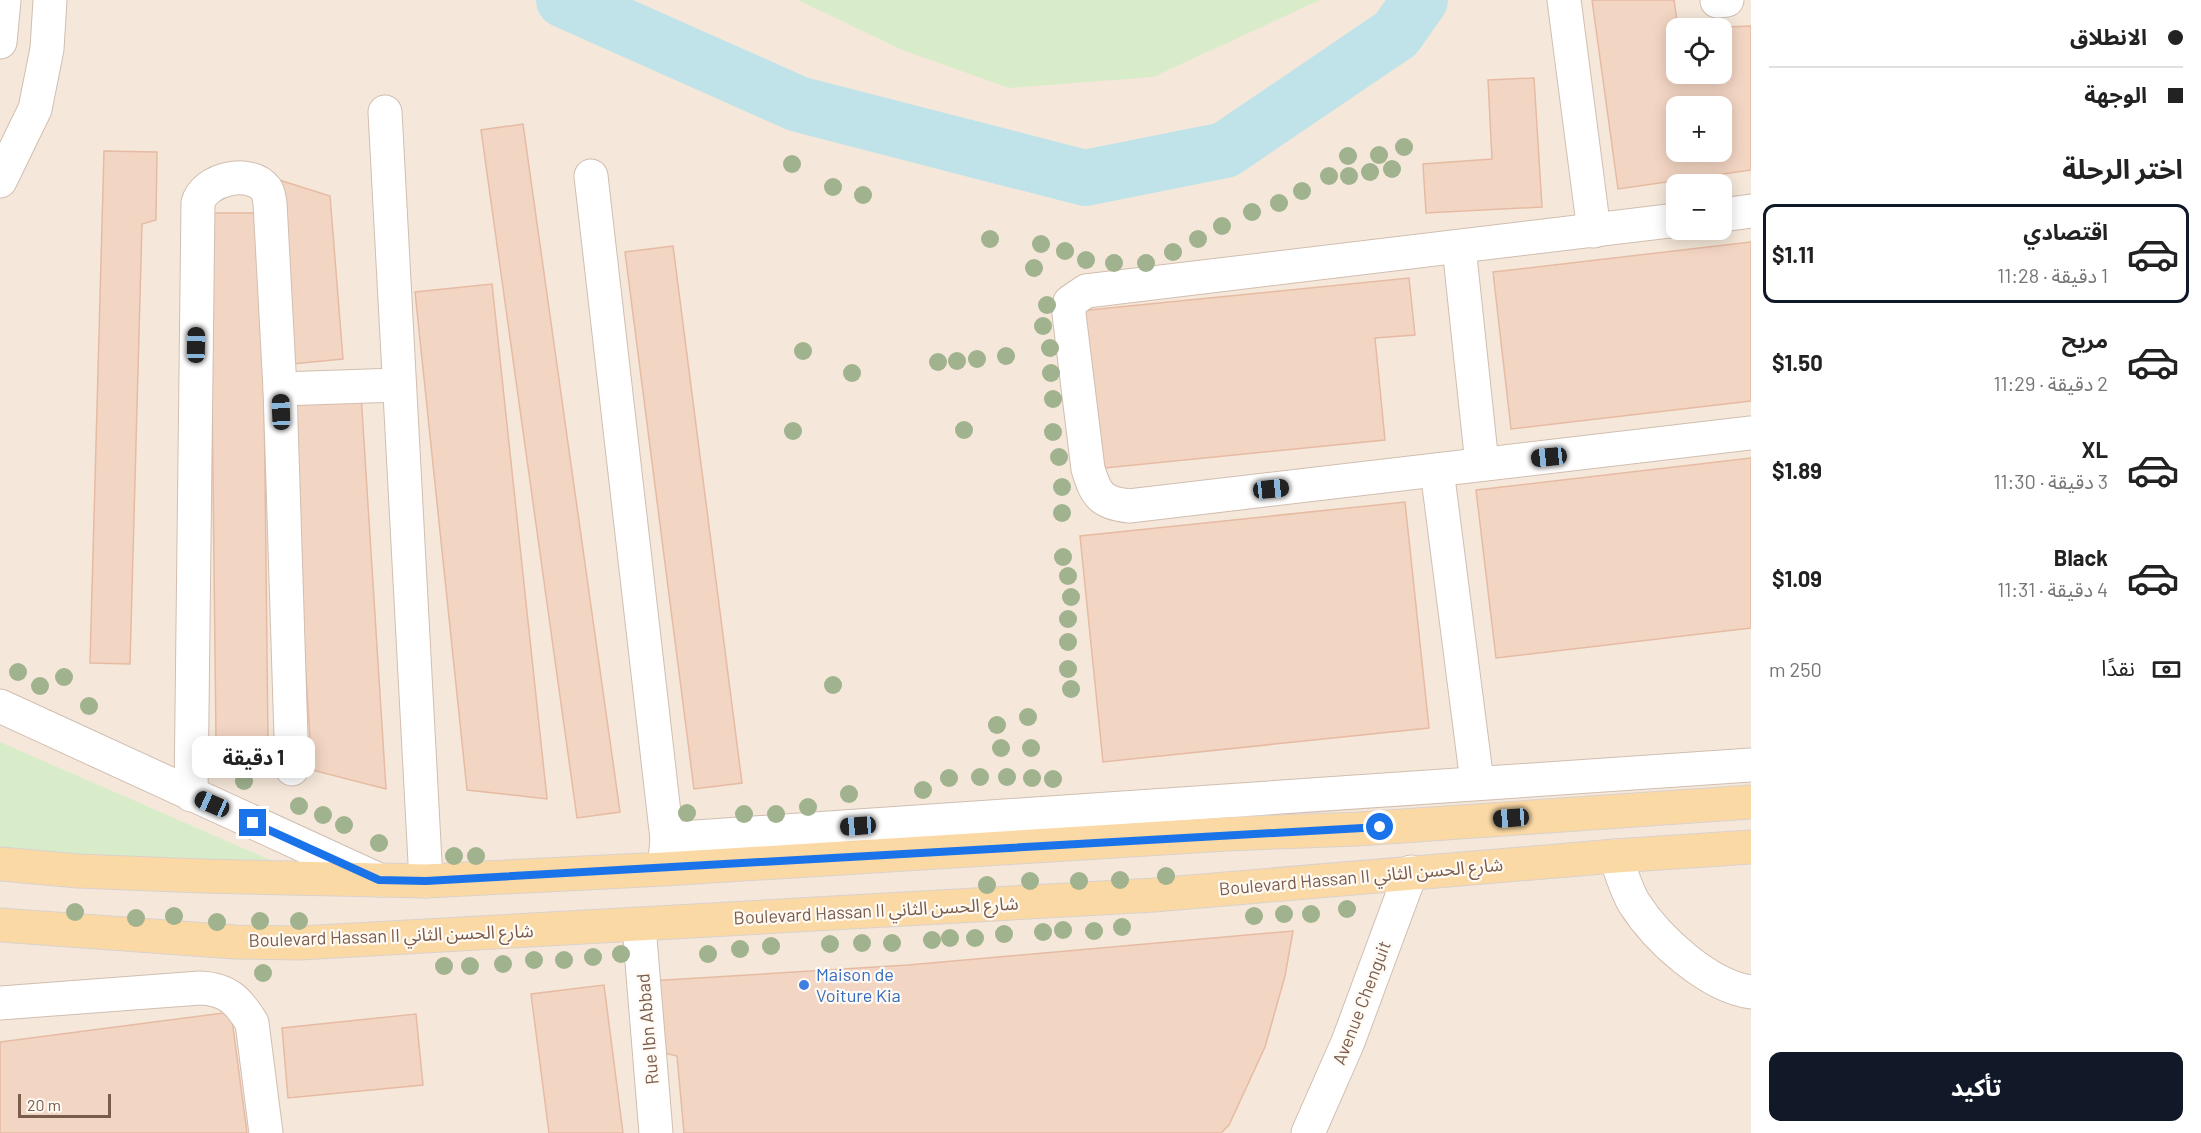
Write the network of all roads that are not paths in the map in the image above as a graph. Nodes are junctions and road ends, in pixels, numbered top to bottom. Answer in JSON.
{"nodes":[{"id":1,"x":1564,"y":0,"type":"edge"},
{"id":2,"x":50,"y":4,"type":"edge"},
{"id":3,"x":385,"y":112,"type":"dead end"},
{"id":4,"x":591,"y":176,"type":"dead end"},
{"id":5,"x":0,"y":181,"type":"edge"},
{"id":6,"x":1751,"y":211,"type":"edge"},
{"id":7,"x":1732,"y":214,"type":"edge"},
{"id":8,"x":1666,"y":221,"type":"edge"},
{"id":9,"x":1594,"y":231,"type":"junction"},
{"id":10,"x":1459,"y":247,"type":"junction"},
{"id":11,"x":398,"y":385,"type":"junction"},
{"id":12,"x":280,"y":389,"type":"junction"},
{"id":13,"x":1751,"y":433,"type":"edge"},
{"id":14,"x":1482,"y":464,"type":"junction"},
{"id":15,"x":1437,"y":470,"type":"junction"},
{"id":16,"x":0,"y":706,"type":"edge"},
{"id":17,"x":1751,"y":765,"type":"edge"},
{"id":18,"x":292,"y":769,"type":"dead end"},
{"id":19,"x":1477,"y":782,"type":"junction"},
{"id":20,"x":191,"y":795,"type":"junction"},
{"id":21,"x":1751,"y":802,"type":"edge"},
{"id":22,"x":1751,"y":847,"type":"edge"},
{"id":23,"x":665,"y":854,"type":"junction"},
{"id":24,"x":1615,"y":856,"type":"junction"},
{"id":25,"x":0,"y":864,"type":"edge"},
{"id":26,"x":1411,"y":872,"type":"junction"},
{"id":27,"x":379,"y":880,"type":"junction"},
{"id":28,"x":426,"y":881,"type":"junction"},
{"id":29,"x":0,"y":925,"type":"edge"},
{"id":30,"x":639,"y":926,"type":"junction"},
{"id":31,"x":1751,"y":992,"type":"edge"},
{"id":32,"x":0,"y":1002,"type":"edge"},
{"id":33,"x":266,"y":1133,"type":"edge"},
{"id":34,"x":656,"y":1133,"type":"edge"},
{"id":35,"x":1308,"y":1133,"type":"edge"}],
"edges":[{"from":1,"to":9,"type":"street"},
{"from":2,"to":5,"type":"street"},
{"from":3,"to":11,"type":"street"},
{"from":4,"to":23,"type":"street"},
{"from":6,"to":7,"type":"street"},
{"from":8,"to":9,"type":"street"},
{"from":9,"to":10,"type":"street"},
{"from":10,"to":14,"type":"street"},
{"from":10,"to":15,"type":"street"},
{"from":11,"to":12,"type":"street"},
{"from":11,"to":28,"type":"street"},
{"from":12,"to":18,"type":"street"},
{"from":12,"to":20,"type":"street"},
{"from":13,"to":14,"type":"street"},
{"from":14,"to":15,"type":"street"},
{"from":15,"to":19,"type":"street"},
{"from":16,"to":20,"type":"street"},
{"from":17,"to":19,"type":"street"},
{"from":19,"to":23,"type":"street"},
{"from":20,"to":27,"type":"street"},
{"from":21,"to":23,"type":"main road"},
{"from":22,"to":24,"type":"main road","name":"Boulevard Hassan II شارع الحسن الثاني"},
{"from":23,"to":28,"type":"main road"},
{"from":24,"to":26,"type":"main road","name":"Boulevard Hassan II شارع الحسن الثاني"},
{"from":24,"to":31,"type":"street"},
{"from":25,"to":27,"type":"main road"},
{"from":26,"to":30,"type":"main road","name":"Boulevard Hassan II شارع الحسن الثاني"},
{"from":26,"to":35,"type":"street","name":"Avenue Chenguit"},
{"from":27,"to":28,"type":"main road"},
{"from":29,"to":30,"type":"main road","name":"Boulevard Hassan II شارع الحسن الثاني"},
{"from":30,"to":34,"type":"street","name":"Rue Ibn Abbad"},
{"from":32,"to":33,"type":"street"}]}
